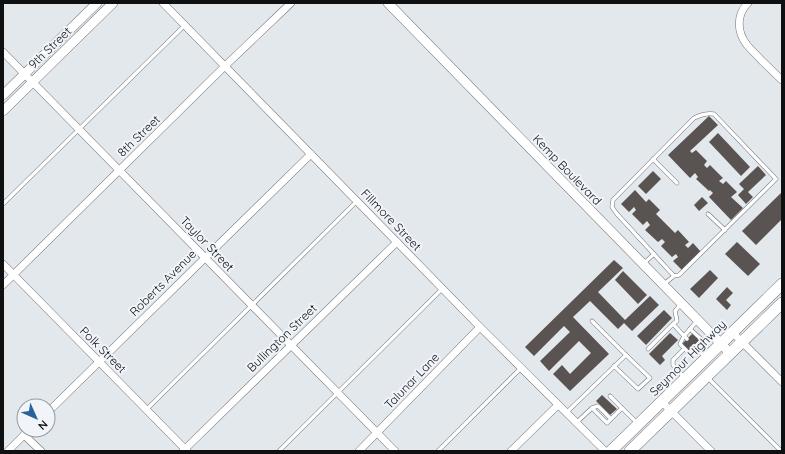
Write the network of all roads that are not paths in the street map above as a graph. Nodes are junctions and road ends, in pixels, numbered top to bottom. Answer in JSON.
{"nodes":[{"id":1,"x":97,"y":3,"type":"edge"},
{"id":2,"x":113,"y":3,"type":"edge"},
{"id":3,"x":163,"y":3,"type":"edge"},
{"id":4,"x":291,"y":3,"type":"edge"},
{"id":5,"x":388,"y":3,"type":"edge"},
{"id":6,"x":748,"y":3,"type":"edge"},
{"id":7,"x":185,"y":25,"type":"junction"},
{"id":8,"x":3,"y":52,"type":"edge"},
{"id":9,"x":225,"y":66,"type":"junction"},
{"id":10,"x":25,"y":74,"type":"junction"},
{"id":11,"x":782,"y":80,"type":"edge"},
{"id":12,"x":32,"y":82,"type":"junction"},
{"id":13,"x":3,"y":96,"type":"edge"},
{"id":14,"x":3,"y":111,"type":"edge"},
{"id":15,"x":79,"y":129,"type":"junction"},
{"id":16,"x":311,"y":154,"type":"junction"},
{"id":17,"x":653,"y":159,"type":"junction"},
{"id":18,"x":120,"y":170,"type":"junction"},
{"id":19,"x":677,"y":183,"type":"dead end"},
{"id":20,"x":357,"y":201,"type":"junction"},
{"id":21,"x":3,"y":204,"type":"edge"},
{"id":22,"x":708,"y":214,"type":"dead end"},
{"id":23,"x":724,"y":230,"type":"junction"},
{"id":24,"x":397,"y":242,"type":"junction"},
{"id":25,"x":654,"y":254,"type":"junction"},
{"id":26,"x":205,"y":257,"type":"junction"},
{"id":27,"x":3,"y":264,"type":"edge"},
{"id":28,"x":643,"y":265,"type":"junction"},
{"id":29,"x":13,"y":275,"type":"junction"},
{"id":30,"x":674,"y":276,"type":"junction"},
{"id":31,"x":782,"y":284,"type":"edge"},
{"id":32,"x":3,"y":285,"type":"edge"},
{"id":33,"x":663,"y":285,"type":"junction"},
{"id":34,"x":442,"y":288,"type":"junction"},
{"id":35,"x":681,"y":303,"type":"junction"},
{"id":36,"x":782,"y":303,"type":"edge"},
{"id":37,"x":252,"y":306,"type":"junction"},
{"id":38,"x":698,"y":320,"type":"junction"},
{"id":39,"x":592,"y":321,"type":"dead end"},
{"id":40,"x":673,"y":324,"type":"junction"},
{"id":41,"x":480,"y":327,"type":"junction"},
{"id":42,"x":690,"y":329,"type":"junction"},
{"id":43,"x":732,"y":332,"type":"junction"},
{"id":44,"x":684,"y":336,"type":"junction"},
{"id":45,"x":687,"y":339,"type":"dead end"},
{"id":46,"x":742,"y":342,"type":"junction"},
{"id":47,"x":721,"y":344,"type":"junction"},
{"id":48,"x":291,"y":346,"type":"junction"},
{"id":49,"x":695,"y":347,"type":"junction"},
{"id":50,"x":648,"y":349,"type":"dead end"},
{"id":51,"x":684,"y":349,"type":"junction"},
{"id":52,"x":730,"y":354,"type":"junction"},
{"id":53,"x":626,"y":355,"type":"junction"},
{"id":54,"x":706,"y":358,"type":"junction"},
{"id":55,"x":99,"y":362,"type":"junction"},
{"id":56,"x":614,"y":366,"type":"junction"},
{"id":57,"x":522,"y":368,"type":"junction"},
{"id":58,"x":706,"y":377,"type":"junction"},
{"id":59,"x":686,"y":378,"type":"junction"},
{"id":60,"x":782,"y":382,"type":"edge"},
{"id":61,"x":338,"y":392,"type":"junction"},
{"id":62,"x":610,"y":396,"type":"dead end"},
{"id":63,"x":662,"y":402,"type":"junction"},
{"id":64,"x":56,"y":404,"type":"edge"},
{"id":65,"x":558,"y":405,"type":"junction"},
{"id":66,"x":622,"y":408,"type":"junction"},
{"id":67,"x":146,"y":410,"type":"junction"},
{"id":68,"x":671,"y":411,"type":"junction"},
{"id":69,"x":566,"y":413,"type":"junction"},
{"id":70,"x":576,"y":423,"type":"junction"},
{"id":71,"x":639,"y":424,"type":"junction"},
{"id":72,"x":377,"y":433,"type":"junction"},
{"id":73,"x":21,"y":438,"type":"edge"},
{"id":74,"x":31,"y":438,"type":"edge"},
{"id":75,"x":185,"y":450,"type":"edge"},
{"id":76,"x":8,"y":451,"type":"edge"},
{"id":77,"x":41,"y":451,"type":"edge"},
{"id":78,"x":279,"y":451,"type":"edge"},
{"id":79,"x":359,"y":451,"type":"edge"},
{"id":80,"x":395,"y":451,"type":"edge"},
{"id":81,"x":438,"y":451,"type":"edge"},
{"id":82,"x":511,"y":451,"type":"edge"},
{"id":83,"x":605,"y":451,"type":"edge"},
{"id":84,"x":612,"y":451,"type":"edge"},
{"id":85,"x":630,"y":451,"type":"edge"},
{"id":86,"x":711,"y":451,"type":"edge"},
{"id":87,"x":781,"y":451,"type":"edge"}],
"edges":[{"from":1,"to":10,"type":"main road","name":"9th Street"},
{"from":2,"to":12,"type":"main road","name":"9th Street"},
{"from":3,"to":7,"type":"street","name":"Fillmore Street"},
{"from":4,"to":9,"type":"street","name":"8th Street"},
{"from":5,"to":28,"type":"main road","name":"Kemp Boulevard"},
{"from":6,"to":11,"type":"street"},
{"from":7,"to":9,"type":"street","name":"Fillmore Street"},
{"from":7,"to":15,"type":"lane"},
{"from":8,"to":10,"type":"street","name":"Taylor Street"},
{"from":9,"to":16,"type":"street","name":"Fillmore Street"},
{"from":9,"to":18,"type":"street","name":"8th Street"},
{"from":10,"to":12,"type":"street","name":"Taylor Street"},
{"from":10,"to":13,"type":"main road","name":"9th Street"},
{"from":12,"to":14,"type":"main road","name":"9th Street"},
{"from":12,"to":15,"type":"street","name":"Taylor Street"},
{"from":15,"to":18,"type":"street","name":"Taylor Street"},
{"from":15,"to":21,"type":"lane"},
{"from":16,"to":20,"type":"street","name":"Fillmore Street"},
{"from":16,"to":26,"type":"street","name":"Roberts Avenue"},
{"from":17,"to":19,"type":"lane"},
{"from":17,"to":23,"type":"lane"},
{"from":17,"to":25,"type":"lane"},
{"from":18,"to":26,"type":"street","name":"Taylor Street"},
{"from":18,"to":29,"type":"street","name":"8th Street"},
{"from":20,"to":24,"type":"street","name":"Fillmore Street"},
{"from":20,"to":37,"type":"lane"},
{"from":22,"to":23,"type":"lane"},
{"from":23,"to":30,"type":"lane"},
{"from":24,"to":34,"type":"street","name":"Fillmore Street"},
{"from":24,"to":48,"type":"street","name":"Bullington Street"},
{"from":25,"to":28,"type":"lane"},
{"from":25,"to":30,"type":"lane"},
{"from":26,"to":37,"type":"street","name":"Taylor Street"},
{"from":26,"to":55,"type":"street","name":"Roberts Avenue"},
{"from":27,"to":29,"type":"street","name":"Polk Street"},
{"from":28,"to":33,"type":"main road","name":"Kemp Boulevard"},
{"from":29,"to":32,"type":"street","name":"8th Street"},
{"from":29,"to":55,"type":"street","name":"Polk Street"},
{"from":30,"to":33,"type":"lane"},
{"from":31,"to":43,"type":"main road","name":"Seymour Highway"},
{"from":33,"to":35,"type":"main road","name":"Kemp Boulevard"},
{"from":34,"to":41,"type":"street","name":"Fillmore Street"},
{"from":34,"to":61,"type":"lane"},
{"from":35,"to":38,"type":"main road","name":"Kemp Boulevard"},
{"from":35,"to":40,"type":"lane"},
{"from":36,"to":46,"type":"main road"},
{"from":37,"to":48,"type":"street","name":"Taylor Street"},
{"from":37,"to":67,"type":"lane"},
{"from":38,"to":42,"type":"lane"},
{"from":38,"to":47,"type":"main road","name":"Kemp Boulevard"},
{"from":39,"to":53,"type":"lane"},
{"from":40,"to":44,"type":"lane"},
{"from":40,"to":50,"type":"lane"},
{"from":41,"to":57,"type":"street","name":"Fillmore Street"},
{"from":41,"to":72,"type":"street","name":"Talunar Lane"},
{"from":42,"to":44,"type":"lane"},
{"from":42,"to":49,"type":"lane"},
{"from":43,"to":46,"type":"street"},
{"from":43,"to":47,"type":"main road","name":"Seymour Highway"},
{"from":44,"to":45,"type":"lane"},
{"from":44,"to":51,"type":"lane"},
{"from":46,"to":52,"type":"main road"},
{"from":46,"to":60,"type":"street"},
{"from":47,"to":52,"type":"main road","name":"Kemp Boulevard"},
{"from":47,"to":54,"type":"main road","name":"Seymour Highway"},
{"from":48,"to":61,"type":"street","name":"Taylor Street"},
{"from":48,"to":75,"type":"street","name":"Bullington Street"},
{"from":49,"to":51,"type":"lane"},
{"from":49,"to":54,"type":"lane"},
{"from":51,"to":59,"type":"lane"},
{"from":52,"to":58,"type":"main road"},
{"from":53,"to":56,"type":"lane"},
{"from":53,"to":56,"type":"lane"},
{"from":54,"to":59,"type":"main road","name":"Seymour Highway"},
{"from":55,"to":64,"type":"street","name":"Roberts Avenue"},
{"from":55,"to":67,"type":"street","name":"Polk Street"},
{"from":56,"to":69,"type":"lane"},
{"from":57,"to":65,"type":"street","name":"Fillmore Street"},
{"from":57,"to":81,"type":"lane"},
{"from":58,"to":68,"type":"main road"},
{"from":58,"to":87,"type":"lane"},
{"from":59,"to":63,"type":"main road","name":"Seymour Highway"},
{"from":61,"to":72,"type":"street","name":"Taylor Street"},
{"from":61,"to":78,"type":"lane"},
{"from":62,"to":66,"type":"lane"},
{"from":63,"to":68,"type":"street"},
{"from":63,"to":71,"type":"main road","name":"Seymour Highway"},
{"from":65,"to":69,"type":"street","name":"Fillmore Street"},
{"from":65,"to":82,"type":"street"},
{"from":66,"to":70,"type":"lane"},
{"from":66,"to":71,"type":"lane"},
{"from":67,"to":75,"type":"street","name":"Polk Street"},
{"from":68,"to":85,"type":"main road"},
{"from":68,"to":86,"type":"street"},
{"from":69,"to":70,"type":"street","name":"Fillmore Street"},
{"from":70,"to":83,"type":"street","name":"Fillmore Street"},
{"from":71,"to":84,"type":"main road","name":"Seymour Highway"},
{"from":72,"to":79,"type":"street","name":"Talunar Lane"},
{"from":72,"to":80,"type":"street","name":"Taylor Street"},
{"from":73,"to":76,"type":"street"},
{"from":74,"to":77,"type":"street"}]}
